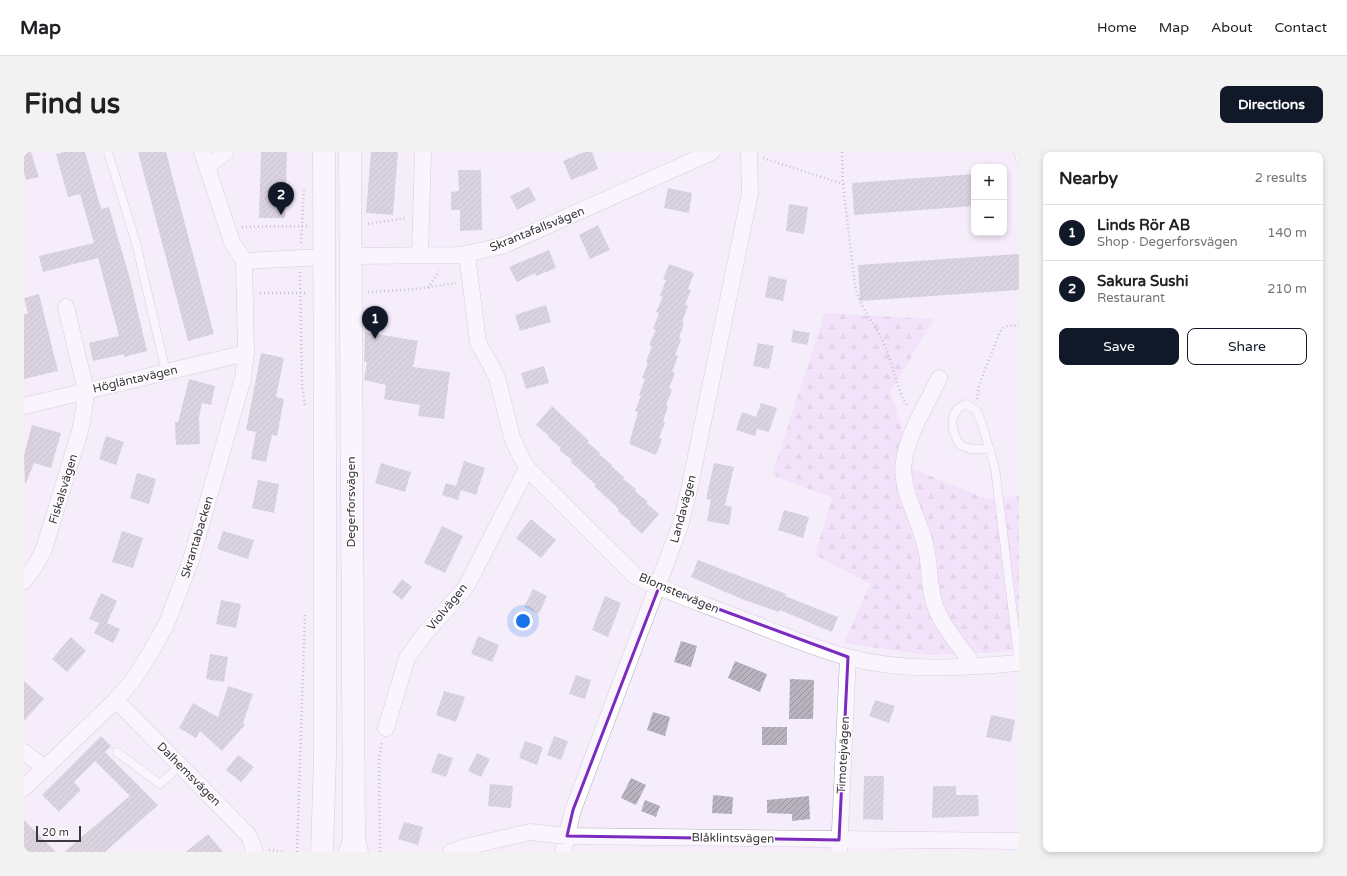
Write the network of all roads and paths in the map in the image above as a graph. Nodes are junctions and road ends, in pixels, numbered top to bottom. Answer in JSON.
{"nodes":[{"id":1,"x":108,"y":152,"type":"edge"},
{"id":2,"x":225,"y":152,"type":"edge"},
{"id":3,"x":324,"y":152,"type":"edge"},
{"id":4,"x":350,"y":152,"type":"edge"},
{"id":5,"x":423,"y":152,"type":"edge"},
{"id":6,"x":712,"y":152,"type":"edge"},
{"id":7,"x":842,"y":152,"type":"edge"},
{"id":8,"x":1018,"y":152,"type":"edge"},
{"id":9,"x":749,"y":153,"type":"edge"},
{"id":10,"x":1019,"y":157,"type":"edge"},
{"id":11,"x":204,"y":160,"type":"edge"},
{"id":12,"x":305,"y":182,"type":"dead end"},
{"id":13,"x":843,"y":184,"type":"junction"},
{"id":14,"x":420,"y":216,"type":"junction"},
{"id":15,"x":365,"y":224,"type":"dead end"},
{"id":16,"x":301,"y":226,"type":"junction"},
{"id":17,"x":227,"y":227,"type":"junction"},
{"id":18,"x":468,"y":254,"type":"junction"},
{"id":19,"x":420,"y":255,"type":"junction"},
{"id":20,"x":350,"y":256,"type":"junction"},
{"id":21,"x":324,"y":257,"type":"junction"},
{"id":22,"x":300,"y":259,"type":"junction"},
{"id":23,"x":244,"y":261,"type":"junction"},
{"id":24,"x":470,"y":280,"type":"junction"},
{"id":25,"x":369,"y":292,"type":"dead end"},
{"id":26,"x":244,"y":293,"type":"junction"},
{"id":27,"x":300,"y":293,"type":"junction"},
{"id":28,"x":66,"y":307,"type":"dead end"},
{"id":29,"x":1019,"y":326,"type":"edge"},
{"id":30,"x":301,"y":335,"type":"junction"},
{"id":31,"x":307,"y":339,"type":"dead end"},
{"id":32,"x":246,"y":353,"type":"junction"},
{"id":33,"x":166,"y":372,"type":"junction"},
{"id":34,"x":939,"y":378,"type":"dead end"},
{"id":35,"x":86,"y":391,"type":"junction"},
{"id":36,"x":24,"y":406,"type":"edge"},
{"id":37,"x":305,"y":408,"type":"dead end"},
{"id":38,"x":976,"y":410,"type":"junction"},
{"id":39,"x":920,"y":418,"type":"junction"},
{"id":40,"x":990,"y":449,"type":"junction"},
{"id":41,"x":527,"y":468,"type":"junction"},
{"id":42,"x":24,"y":581,"type":"edge"},
{"id":43,"x":658,"y":587,"type":"junction"},
{"id":44,"x":305,"y":611,"type":"dead end"},
{"id":45,"x":848,"y":658,"type":"junction"},
{"id":46,"x":1019,"y":663,"type":"edge"},
{"id":47,"x":974,"y":666,"type":"junction"},
{"id":48,"x":116,"y":700,"type":"junction"},
{"id":49,"x":386,"y":728,"type":"joint"},
{"id":50,"x":24,"y":752,"type":"edge"},
{"id":51,"x":117,"y":752,"type":"dead end"},
{"id":52,"x":181,"y":765,"type":"junction"},
{"id":53,"x":45,"y":768,"type":"junction"},
{"id":54,"x":24,"y":788,"type":"edge"},
{"id":55,"x":567,"y":836,"type":"junction"},
{"id":56,"x":1019,"y":842,"type":"edge"},
{"id":57,"x":839,"y":846,"type":"edge"},
{"id":58,"x":354,"y":848,"type":"edge"},
{"id":59,"x":253,"y":852,"type":"edge"},
{"id":60,"x":297,"y":852,"type":"edge"},
{"id":61,"x":322,"y":852,"type":"edge"},
{"id":62,"x":380,"y":852,"type":"edge"},
{"id":63,"x":451,"y":852,"type":"edge"},
{"id":64,"x":563,"y":852,"type":"edge"}],
"edges":[{"from":1,"to":33,"type":"lane"},
{"from":2,"to":11,"type":"street"},
{"from":3,"to":21,"type":"main road"},
{"from":4,"to":20,"type":"main road","name":"Degerforsvägen"},
{"from":5,"to":14,"type":"street"},
{"from":6,"to":18,"type":"street","name":"Skrantafallsvägen"},
{"from":7,"to":13,"type":"path"},
{"from":8,"to":10,"type":"lane"},
{"from":9,"to":13,"type":"path"},
{"from":9,"to":43,"type":"street","name":"Landavägen"},
{"from":11,"to":17,"type":"street"},
{"from":12,"to":16,"type":"path"},
{"from":13,"to":39,"type":"path"},
{"from":14,"to":15,"type":"path"},
{"from":14,"to":19,"type":"street"},
{"from":16,"to":17,"type":"path"},
{"from":16,"to":22,"type":"path"},
{"from":17,"to":23,"type":"street"},
{"from":18,"to":19,"type":"street","name":"Skrantafallsvägen"},
{"from":18,"to":24,"type":"street","name":"Blomstervägen"},
{"from":19,"to":20,"type":"street","name":"Skrantafallsvägen"},
{"from":20,"to":21,"type":"main road"},
{"from":20,"to":58,"type":"main road","name":"Degerforsvägen"},
{"from":21,"to":22,"type":"street"},
{"from":21,"to":61,"type":"main road"},
{"from":22,"to":23,"type":"street"},
{"from":22,"to":27,"type":"path"},
{"from":23,"to":26,"type":"street","name":"Skrantabacken"},
{"from":24,"to":25,"type":"path"},
{"from":24,"to":41,"type":"street","name":"Blomstervägen"},
{"from":26,"to":27,"type":"path"},
{"from":26,"to":32,"type":"street","name":"Skrantabacken"},
{"from":27,"to":30,"type":"path"},
{"from":28,"to":35,"type":"street"},
{"from":29,"to":38,"type":"path"},
{"from":30,"to":31,"type":"path"},
{"from":30,"to":37,"type":"path"},
{"from":32,"to":33,"type":"street","name":"Högläntavägen"},
{"from":32,"to":48,"type":"street","name":"Skrantabacken"},
{"from":33,"to":35,"type":"street","name":"Högläntavägen"},
{"from":34,"to":39,"type":"street"},
{"from":35,"to":36,"type":"street","name":"Högläntavägen"},
{"from":35,"to":42,"type":"street","name":"Fiskalsvägen"},
{"from":38,"to":40,"type":"lane"},
{"from":38,"to":40,"type":"lane"},
{"from":39,"to":47,"type":"street"},
{"from":40,"to":46,"type":"lane"},
{"from":41,"to":43,"type":"street","name":"Blomstervägen"},
{"from":41,"to":49,"type":"street","name":"Violvägen"},
{"from":43,"to":45,"type":"street","name":"Blomstervägen"},
{"from":43,"to":55,"type":"street","name":"Landavägen"},
{"from":44,"to":60,"type":"path"},
{"from":45,"to":47,"type":"street","name":"Blomstervägen"},
{"from":45,"to":57,"type":"street","name":"Timotejvägen"},
{"from":46,"to":47,"type":"street","name":"Blomstervägen"},
{"from":48,"to":52,"type":"street","name":"Dalhemsvägen"},
{"from":48,"to":53,"type":"street","name":"Skrantabacken"},
{"from":49,"to":62,"type":"path"},
{"from":50,"to":53,"type":"street"},
{"from":51,"to":52,"type":"lane"},
{"from":52,"to":59,"type":"street","name":"Dalhemsvägen"},
{"from":53,"to":54,"type":"street","name":"Skrantabacken"},
{"from":55,"to":57,"type":"street","name":"Blåklintsvägen"},
{"from":55,"to":63,"type":"street","name":"Blåklintsvägen"},
{"from":55,"to":64,"type":"street","name":"Landavägen"},
{"from":56,"to":57,"type":"street","name":"Blåklintsvägen"}]}
